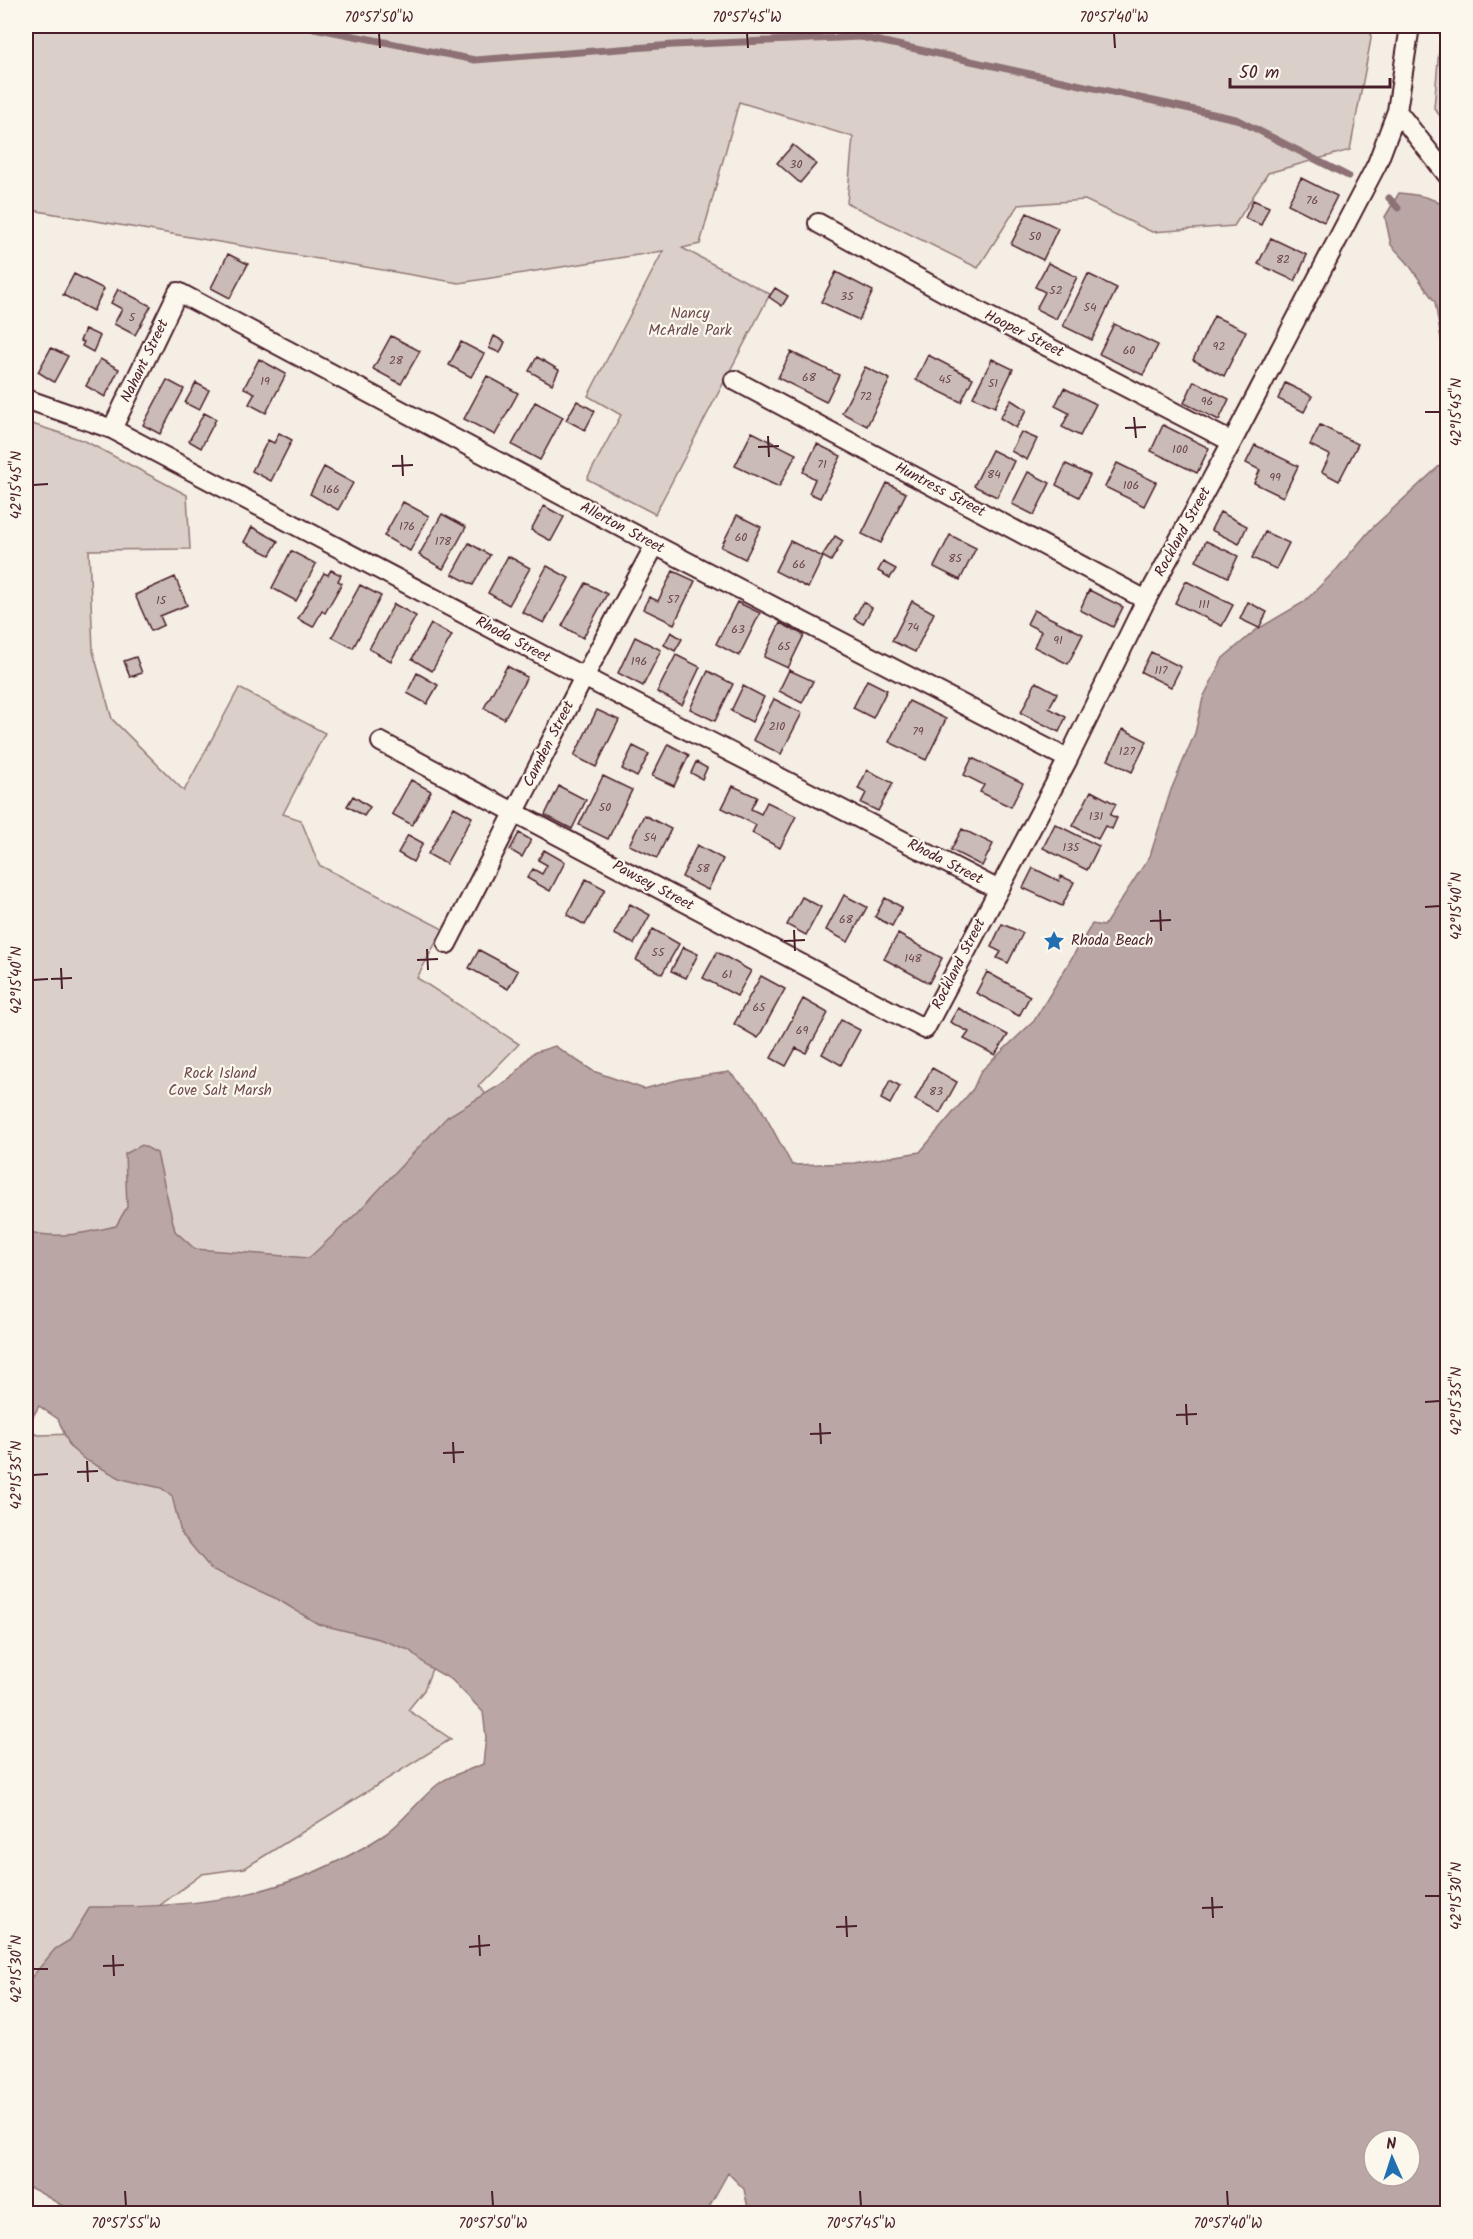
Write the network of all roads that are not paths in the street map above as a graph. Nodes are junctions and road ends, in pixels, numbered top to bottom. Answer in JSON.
{"nodes":[{"id":1,"x":1410,"y":26,"type":"edge"},
{"id":2,"x":1397,"y":111,"type":"junction"},
{"id":3,"x":1448,"y":176,"type":"edge"},
{"id":4,"x":818,"y":223,"type":"dead end"},
{"id":5,"x":178,"y":292,"type":"joint"},
{"id":6,"x":734,"y":380,"type":"dead end"},
{"id":7,"x":26,"y":399,"type":"edge"},
{"id":8,"x":112,"y":429,"type":"junction"},
{"id":9,"x":1232,"y":442,"type":"junction"},
{"id":10,"x":655,"y":545,"type":"junction"},
{"id":11,"x":1146,"y":600,"type":"junction"},
{"id":12,"x":584,"y":677,"type":"junction"},
{"id":13,"x":381,"y":742,"type":"dead end"},
{"id":14,"x":1068,"y":759,"type":"junction"},
{"id":15,"x":513,"y":812,"type":"junction"},
{"id":16,"x":997,"y":889,"type":"junction"},
{"id":17,"x":447,"y":944,"type":"dead end"},
{"id":18,"x":925,"y":1029,"type":"joint"}],
"edges":[{"from":1,"to":2,"type":"street","name":"Rockland Street"},
{"from":2,"to":3,"type":"street"},
{"from":2,"to":9,"type":"street","name":"Rockland Street"},
{"from":4,"to":9,"type":"street","name":"Hooper Street"},
{"from":5,"to":8,"type":"street","name":"Nahant Street"},
{"from":5,"to":10,"type":"street","name":"Allerton Street"},
{"from":6,"to":11,"type":"street","name":"Huntress Street"},
{"from":7,"to":8,"type":"street","name":"Rhoda Street"},
{"from":8,"to":12,"type":"street","name":"Rhoda Street"},
{"from":9,"to":11,"type":"street","name":"Rockland Street"},
{"from":10,"to":12,"type":"street","name":"Camden Street"},
{"from":10,"to":14,"type":"street","name":"Allerton Street"},
{"from":11,"to":14,"type":"street","name":"Rockland Street"},
{"from":12,"to":15,"type":"street","name":"Camden Street"},
{"from":12,"to":16,"type":"street","name":"Rhoda Street"},
{"from":13,"to":15,"type":"street","name":"Pawsey Street"},
{"from":14,"to":16,"type":"street","name":"Rockland Street"},
{"from":15,"to":17,"type":"street","name":"Camden Street"},
{"from":15,"to":18,"type":"street","name":"Pawsey Street"},
{"from":16,"to":18,"type":"street","name":"Rockland Street"}]}
